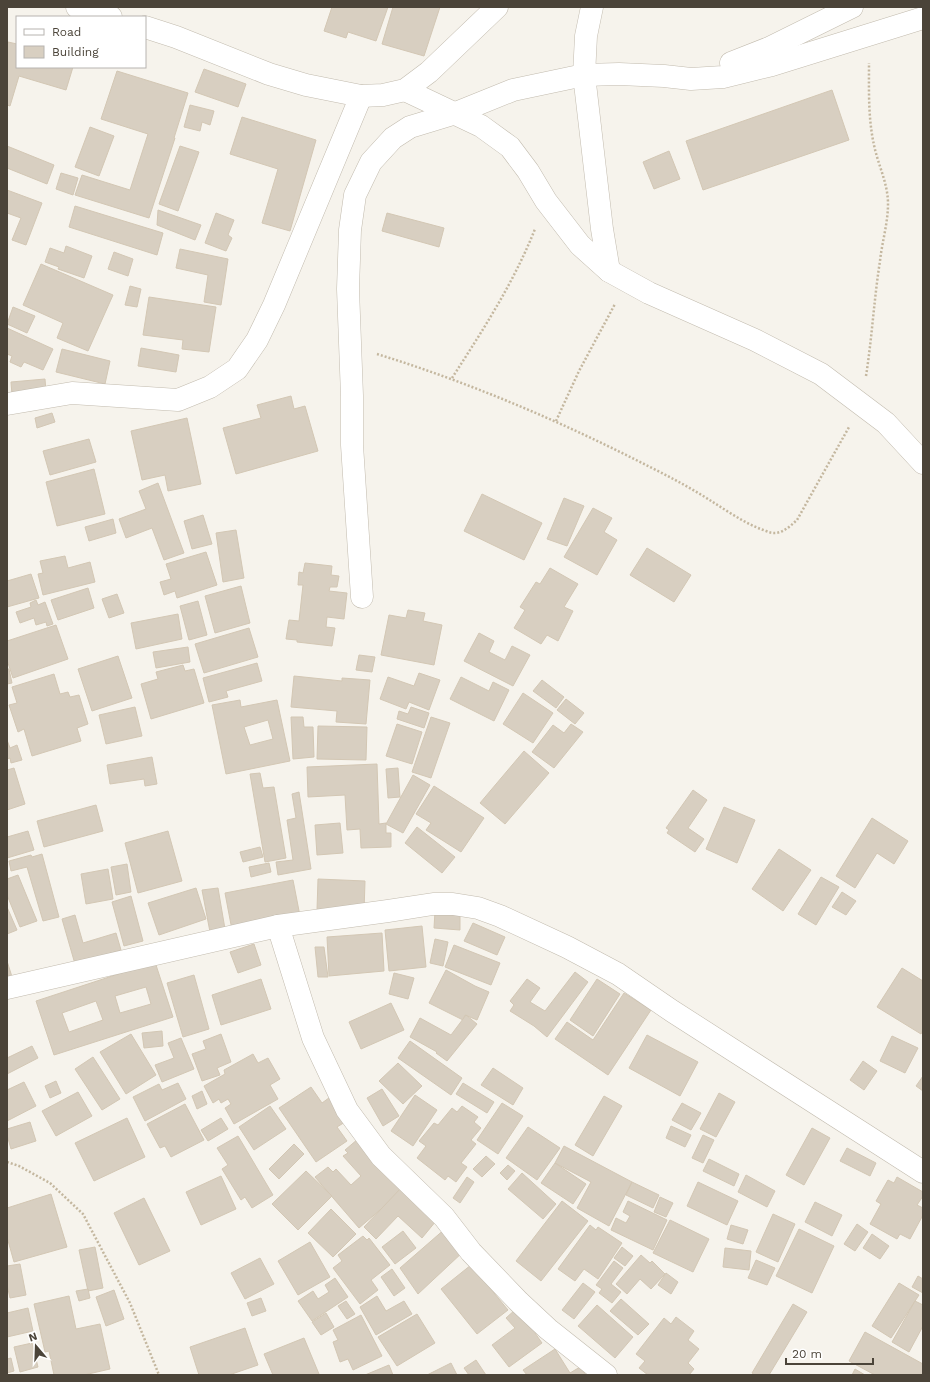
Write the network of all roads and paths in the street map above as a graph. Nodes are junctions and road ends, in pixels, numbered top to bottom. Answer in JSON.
{"nodes":[{"id":1,"x":78,"y":7,"type":"edge"},
{"id":2,"x":497,"y":7,"type":"edge"},
{"id":3,"x":592,"y":7,"type":"edge"},
{"id":4,"x":852,"y":7,"type":"edge"},
{"id":5,"x":919,"y":7,"type":"edge"},
{"id":6,"x":923,"y":9,"type":"edge"},
{"id":7,"x":108,"y":16,"type":"edge"},
{"id":8,"x":923,"y":18,"type":"edge"},
{"id":9,"x":146,"y":27,"type":"edge"},
{"id":10,"x":863,"y":35,"type":"junction"},
{"id":11,"x":584,"y":75,"type":"junction"},
{"id":12,"x":691,"y":80,"type":"junction"},
{"id":13,"x":404,"y":90,"type":"junction"},
{"id":14,"x":361,"y":96,"type":"junction"},
{"id":15,"x":456,"y":113,"type":"junction"},
{"id":16,"x":546,"y":202,"type":"junction"},
{"id":17,"x":618,"y":276,"type":"junction"},
{"id":18,"x":350,"y":345,"type":"junction"},
{"id":19,"x":452,"y":378,"type":"junction"},
{"id":20,"x":7,"y":404,"type":"edge"},
{"id":21,"x":862,"y":404,"type":"junction"},
{"id":22,"x":556,"y":421,"type":"junction"},
{"id":23,"x":923,"y":463,"type":"edge"},
{"id":24,"x":362,"y":597,"type":"dead end"},
{"id":25,"x":278,"y":926,"type":"junction"},
{"id":26,"x":7,"y":988,"type":"edge"},
{"id":27,"x":7,"y":1162,"type":"edge"},
{"id":28,"x":923,"y":1172,"type":"edge"},
{"id":29,"x":159,"y":1375,"type":"edge"},
{"id":30,"x":606,"y":1375,"type":"edge"}],
"edges":[{"from":1,"to":7,"type":"street"},
{"from":2,"to":13,"type":"street"},
{"from":3,"to":11,"type":"street"},
{"from":4,"to":12,"type":"street"},
{"from":5,"to":6,"type":"street"},
{"from":8,"to":10,"type":"street"},
{"from":9,"to":14,"type":"street"},
{"from":10,"to":12,"type":"street"},
{"from":10,"to":21,"type":"path"},
{"from":11,"to":12,"type":"street"},
{"from":11,"to":15,"type":"street"},
{"from":11,"to":17,"type":"street"},
{"from":13,"to":14,"type":"street"},
{"from":13,"to":15,"type":"street"},
{"from":14,"to":20,"type":"street"},
{"from":15,"to":16,"type":"street"},
{"from":15,"to":18,"type":"street"},
{"from":16,"to":17,"type":"street"},
{"from":16,"to":19,"type":"path"},
{"from":17,"to":21,"type":"street"},
{"from":17,"to":22,"type":"path"},
{"from":18,"to":19,"type":"path"},
{"from":18,"to":24,"type":"street"},
{"from":19,"to":22,"type":"path"},
{"from":21,"to":22,"type":"path"},
{"from":21,"to":23,"type":"street"},
{"from":25,"to":26,"type":"street"},
{"from":25,"to":28,"type":"street"},
{"from":25,"to":30,"type":"street"},
{"from":27,"to":29,"type":"path"}]}
